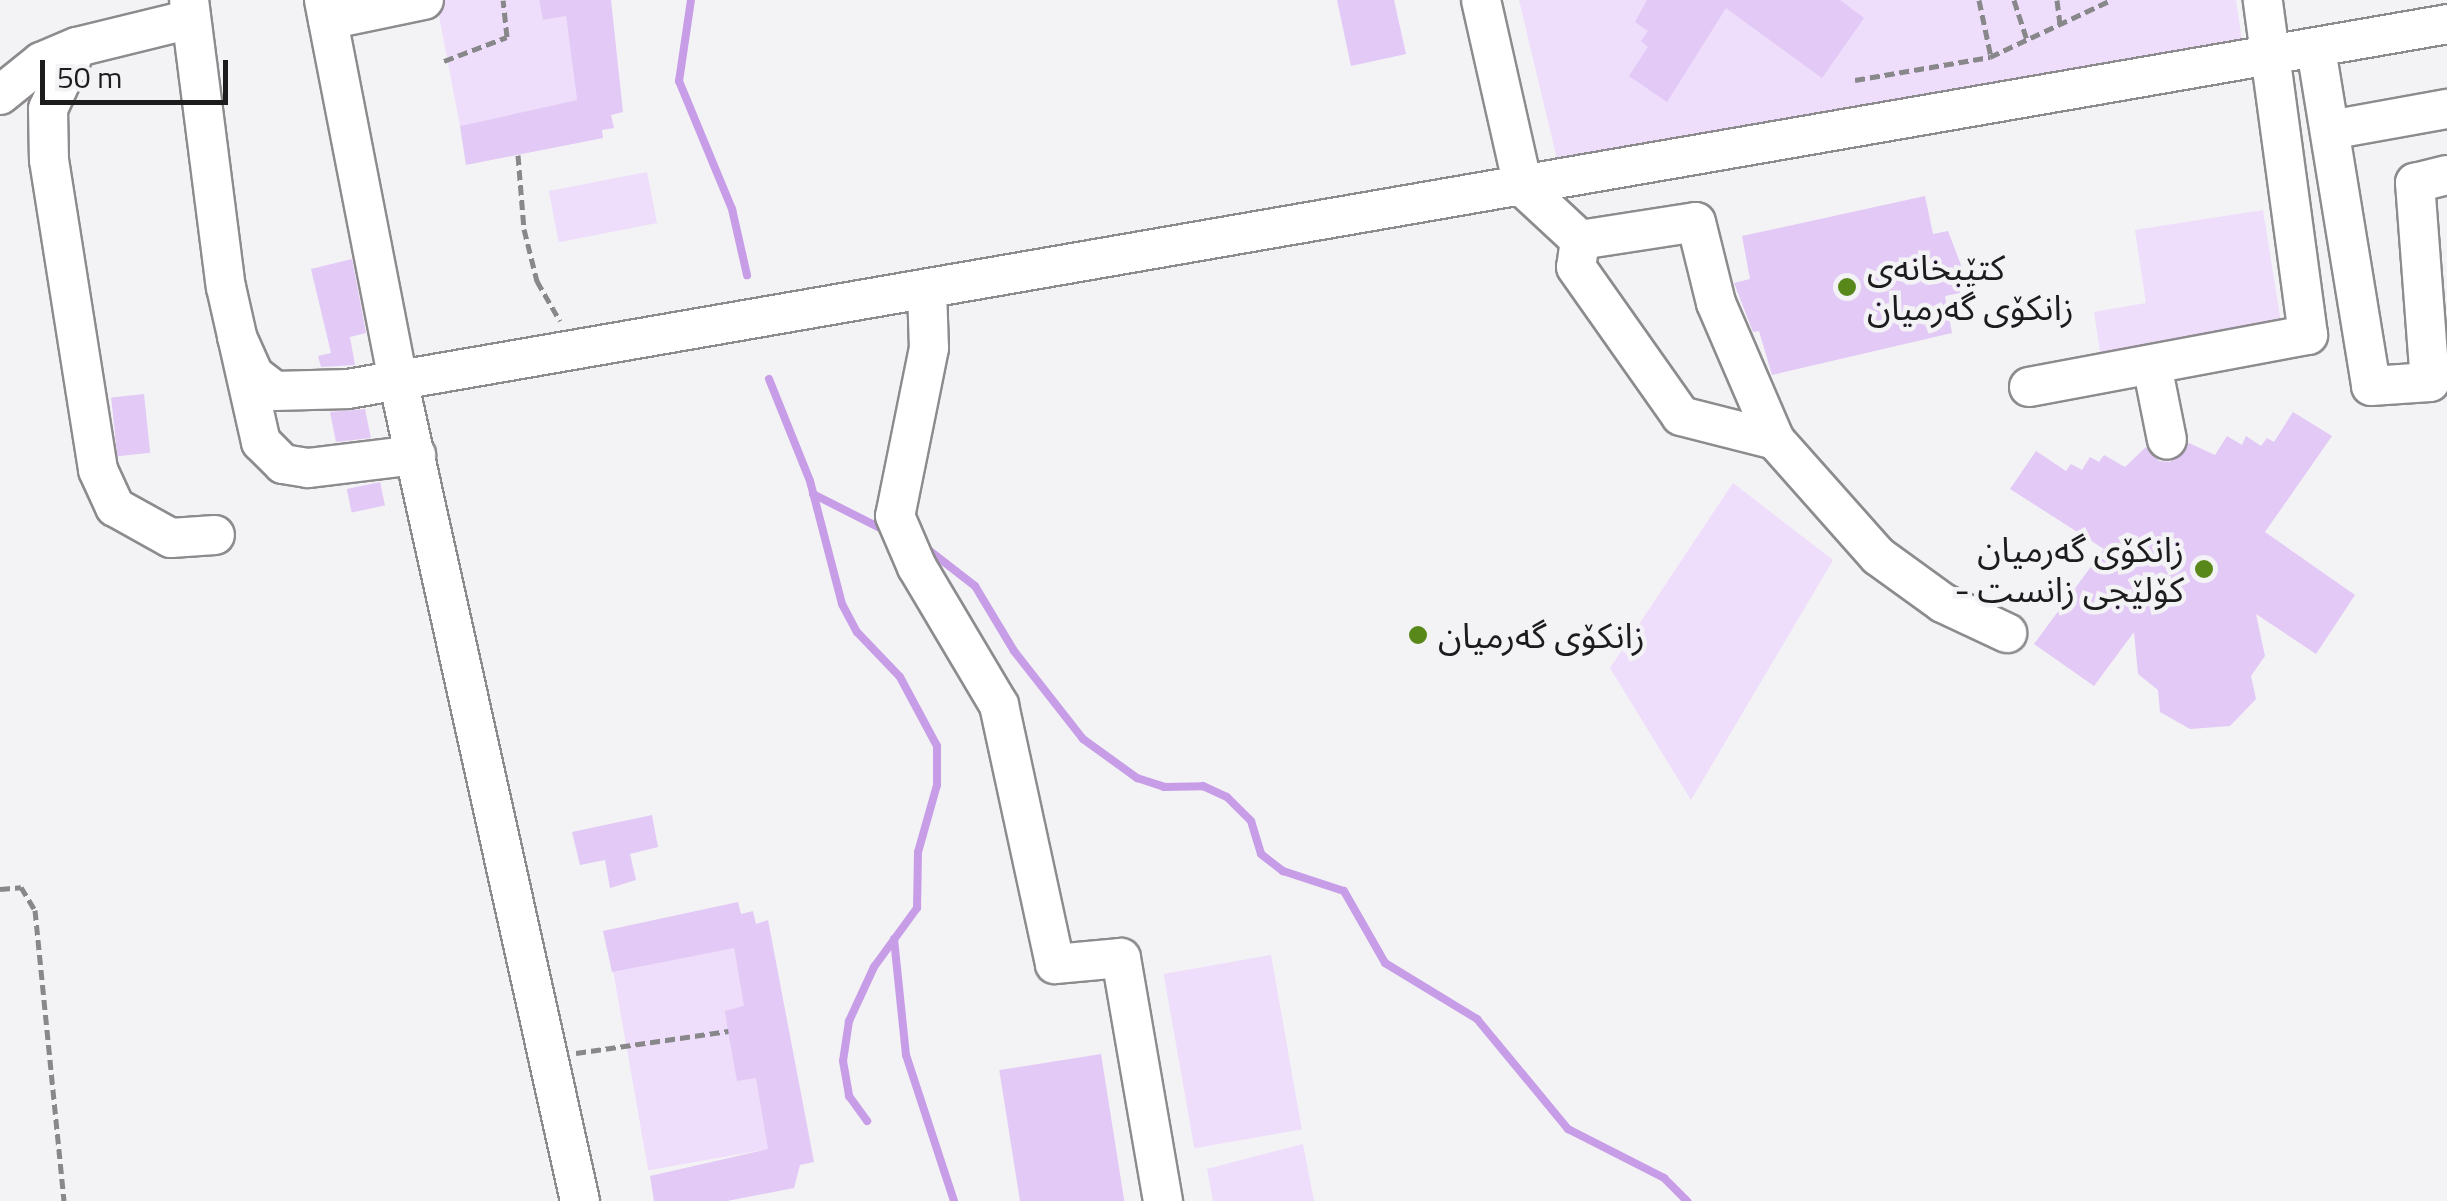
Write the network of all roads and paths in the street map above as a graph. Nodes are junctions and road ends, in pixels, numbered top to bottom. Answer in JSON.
{"nodes":[{"id":1,"x":424,"y":0,"type":"edge"},
{"id":2,"x":504,"y":0,"type":"edge"},
{"id":3,"x":1481,"y":0,"type":"edge"},
{"id":4,"x":1979,"y":0,"type":"edge"},
{"id":5,"x":2014,"y":0,"type":"edge"},
{"id":6,"x":2057,"y":0,"type":"edge"},
{"id":7,"x":2111,"y":0,"type":"edge"},
{"id":8,"x":2263,"y":0,"type":"edge"},
{"id":9,"x":190,"y":10,"type":"edge"},
{"id":10,"x":326,"y":10,"type":"edge"},
{"id":11,"x":2060,"y":24,"type":"junction"},
{"id":12,"x":2447,"y":24,"type":"edge"},
{"id":13,"x":2027,"y":40,"type":"junction"},
{"id":14,"x":77,"y":47,"type":"junction"},
{"id":15,"x":2316,"y":49,"type":"junction"},
{"id":16,"x":1992,"y":56,"type":"junction"},
{"id":17,"x":2272,"y":57,"type":"junction"},
{"id":18,"x":444,"y":61,"type":"dead end"},
{"id":19,"x":1855,"y":80,"type":"dead end"},
{"id":20,"x":0,"y":96,"type":"edge"},
{"id":21,"x":2447,"y":110,"type":"edge"},
{"id":22,"x":2330,"y":130,"type":"junction"},
{"id":23,"x":518,"y":155,"type":"dead end"},
{"id":24,"x":2447,"y":175,"type":"edge"},
{"id":25,"x":1522,"y":186,"type":"junction"},
{"id":26,"x":1580,"y":240,"type":"junction"},
{"id":27,"x":927,"y":289,"type":"junction"},
{"id":28,"x":2436,"y":300,"type":"edge"},
{"id":29,"x":237,"y":337,"type":"junction"},
{"id":30,"x":586,"y":348,"type":"junction"},
{"id":31,"x":2152,"y":365,"type":"junction"},
{"id":32,"x":398,"y":380,"type":"junction"},
{"id":33,"x":2029,"y":387,"type":"dead end"},
{"id":34,"x":1775,"y":440,"type":"junction"},
{"id":35,"x":2167,"y":440,"type":"dead end"},
{"id":36,"x":416,"y":455,"type":"junction"},
{"id":37,"x":215,"y":534,"type":"dead end"},
{"id":38,"x":2007,"y":633,"type":"dead end"},
{"id":39,"x":0,"y":889,"type":"edge"},
{"id":40,"x":728,"y":1031,"type":"dead end"},
{"id":41,"x":548,"y":1057,"type":"junction"},
{"id":42,"x":64,"y":1201,"type":"edge"},
{"id":43,"x":580,"y":1201,"type":"edge"},
{"id":44,"x":1163,"y":1201,"type":"edge"}],
"edges":[{"from":1,"to":10,"type":"street"},
{"from":2,"to":18,"type":"path"},
{"from":3,"to":25,"type":"street"},
{"from":4,"to":16,"type":"path"},
{"from":5,"to":13,"type":"path"},
{"from":6,"to":11,"type":"path"},
{"from":7,"to":11,"type":"path"},
{"from":8,"to":17,"type":"street"},
{"from":9,"to":14,"type":"street"},
{"from":9,"to":29,"type":"street"},
{"from":10,"to":32,"type":"street"},
{"from":11,"to":13,"type":"path"},
{"from":12,"to":15,"type":"street"},
{"from":13,"to":16,"type":"path"},
{"from":14,"to":20,"type":"street"},
{"from":14,"to":37,"type":"street"},
{"from":15,"to":17,"type":"street"},
{"from":15,"to":22,"type":"street"},
{"from":16,"to":19,"type":"path"},
{"from":17,"to":25,"type":"street"},
{"from":17,"to":31,"type":"street"},
{"from":21,"to":22,"type":"street"},
{"from":22,"to":28,"type":"street"},
{"from":23,"to":30,"type":"path"},
{"from":24,"to":28,"type":"street"},
{"from":25,"to":26,"type":"street"},
{"from":25,"to":27,"type":"street"},
{"from":26,"to":34,"type":"street"},
{"from":26,"to":34,"type":"street"},
{"from":27,"to":30,"type":"street"},
{"from":27,"to":44,"type":"street"},
{"from":29,"to":32,"type":"street"},
{"from":29,"to":36,"type":"street"},
{"from":30,"to":32,"type":"street"},
{"from":31,"to":33,"type":"street"},
{"from":31,"to":35,"type":"street"},
{"from":32,"to":36,"type":"street"},
{"from":34,"to":38,"type":"street"},
{"from":36,"to":41,"type":"street"},
{"from":39,"to":42,"type":"path"},
{"from":40,"to":41,"type":"path"},
{"from":41,"to":43,"type":"street"}]}
